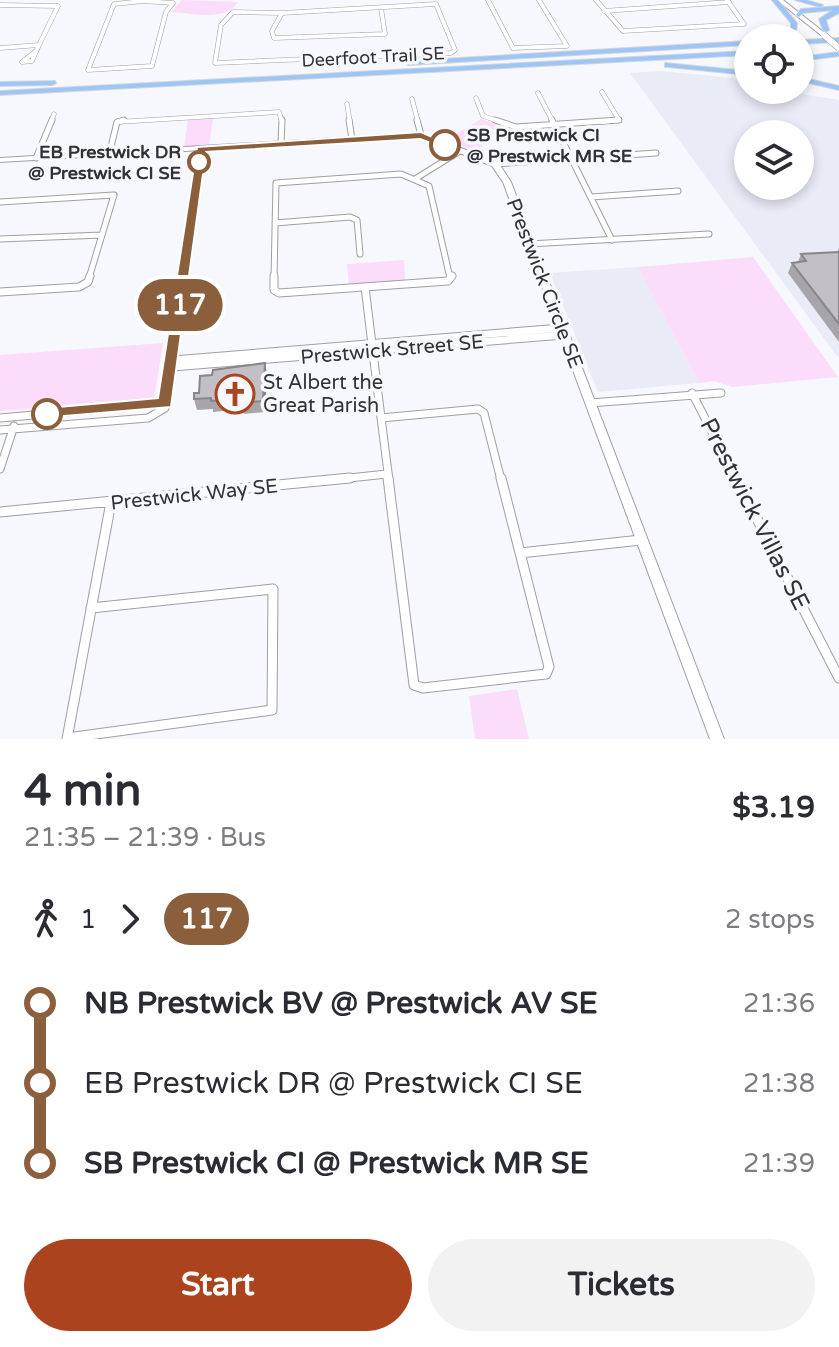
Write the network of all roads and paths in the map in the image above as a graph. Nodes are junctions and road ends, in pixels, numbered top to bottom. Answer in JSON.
{"nodes":[{"id":1,"x":327,"y":0,"type":"edge"},
{"id":2,"x":333,"y":0,"type":"edge"},
{"id":3,"x":488,"y":0,"type":"edge"},
{"id":4,"x":539,"y":0,"type":"edge"},
{"id":5,"x":596,"y":0,"type":"edge"},
{"id":6,"x":674,"y":0,"type":"edge"},
{"id":7,"x":778,"y":0,"type":"edge"},
{"id":8,"x":788,"y":0,"type":"edge"},
{"id":9,"x":798,"y":0,"type":"edge"},
{"id":10,"x":143,"y":1,"type":"edge"},
{"id":11,"x":728,"y":1,"type":"edge"},
{"id":12,"x":16,"y":2,"type":"edge"},
{"id":13,"x":0,"y":5,"type":"edge"},
{"id":14,"x":679,"y":7,"type":"junction"},
{"id":15,"x":381,"y":8,"type":"junction"},
{"id":16,"x":839,"y":9,"type":"edge"},
{"id":17,"x":331,"y":10,"type":"junction"},
{"id":18,"x":604,"y":11,"type":"junction"},
{"id":19,"x":282,"y":13,"type":"junction"},
{"id":20,"x":800,"y":13,"type":"junction"},
{"id":21,"x":794,"y":24,"type":"edge"},
{"id":22,"x":835,"y":42,"type":"edge"},
{"id":23,"x":814,"y":44,"type":"edge"},
{"id":24,"x":0,"y":48,"type":"edge"},
{"id":25,"x":734,"y":48,"type":"edge"},
{"id":26,"x":734,"y":48,"type":"edge"},
{"id":27,"x":734,"y":48,"type":"edge"},
{"id":28,"x":814,"y":52,"type":"edge"},
{"id":29,"x":465,"y":68,"type":"junction"},
{"id":30,"x":332,"y":70,"type":"junction"},
{"id":31,"x":734,"y":71,"type":"edge"},
{"id":32,"x":814,"y":85,"type":"edge"},
{"id":33,"x":814,"y":87,"type":"edge"},
{"id":34,"x":0,"y":91,"type":"edge"},
{"id":35,"x":839,"y":91,"type":"edge"},
{"id":36,"x":602,"y":92,"type":"dead end"},
{"id":37,"x":538,"y":93,"type":"dead end"},
{"id":38,"x":476,"y":98,"type":"dead end"},
{"id":39,"x":412,"y":99,"type":"dead end"},
{"id":40,"x":347,"y":104,"type":"dead end"},
{"id":41,"x":54,"y":114,"type":"dead end"},
{"id":42,"x":555,"y":125,"type":"junction"},
{"id":43,"x":421,"y":135,"type":"junction"},
{"id":44,"x":352,"y":139,"type":"junction"},
{"id":45,"x":281,"y":143,"type":"junction"},
{"id":46,"x":201,"y":149,"type":"junction"},
{"id":47,"x":460,"y":151,"type":"junction"},
{"id":48,"x":656,"y":153,"type":"dead end"},
{"id":49,"x":109,"y":155,"type":"junction"},
{"id":50,"x":36,"y":158,"type":"junction"},
{"id":51,"x":571,"y":159,"type":"junction"},
{"id":52,"x":0,"y":160,"type":"edge"},
{"id":53,"x":495,"y":164,"type":"junction"},
{"id":54,"x":415,"y":179,"type":"junction"},
{"id":55,"x":678,"y":191,"type":"dead end"},
{"id":56,"x":591,"y":197,"type":"junction"},
{"id":57,"x":0,"y":202,"type":"edge"},
{"id":58,"x":275,"y":223,"type":"junction"},
{"id":59,"x":709,"y":234,"type":"dead end"},
{"id":60,"x":102,"y":235,"type":"junction"},
{"id":61,"x":0,"y":239,"type":"edge"},
{"id":62,"x":612,"y":240,"type":"junction"},
{"id":63,"x":529,"y":244,"type":"junction"},
{"id":64,"x":360,"y":254,"type":"dead end"},
{"id":65,"x":365,"y":287,"type":"junction"},
{"id":66,"x":0,"y":292,"type":"edge"},
{"id":67,"x":562,"y":331,"type":"junction"},
{"id":68,"x":372,"y":347,"type":"junction"},
{"id":69,"x":172,"y":363,"type":"junction"},
{"id":70,"x":692,"y":393,"type":"junction"},
{"id":71,"x":721,"y":393,"type":"dead end"},
{"id":72,"x":166,"y":403,"type":"junction"},
{"id":73,"x":590,"y":403,"type":"junction"},
{"id":74,"x":17,"y":417,"type":"junction"},
{"id":75,"x":0,"y":418,"type":"edge"},
{"id":76,"x":381,"y":418,"type":"junction"},
{"id":77,"x":13,"y":429,"type":"junction"},
{"id":78,"x":0,"y":430,"type":"edge"},
{"id":79,"x":0,"y":469,"type":"edge"},
{"id":80,"x":387,"y":474,"type":"junction"},
{"id":81,"x":111,"y":502,"type":"junction"},
{"id":82,"x":0,"y":512,"type":"edge"},
{"id":83,"x":641,"y":540,"type":"junction"},
{"id":84,"x":520,"y":553,"type":"junction"},
{"id":85,"x":91,"y":608,"type":"junction"},
{"id":86,"x":839,"y":678,"type":"edge"},
{"id":87,"x":67,"y":738,"type":"edge"},
{"id":88,"x":717,"y":739,"type":"edge"}],
"edges":[{"from":1,"to":17,"type":"street"},
{"from":2,"to":17,"type":"street"},
{"from":3,"to":4,"type":"street"},
{"from":5,"to":18,"type":"street"},
{"from":6,"to":14,"type":"street"},
{"from":7,"to":20,"type":"street"},
{"from":7,"to":21,"type":"highway"},
{"from":8,"to":20,"type":"street"},
{"from":9,"to":16,"type":"highway"},
{"from":10,"to":10,"type":"street"},
{"from":11,"to":14,"type":"street"},
{"from":11,"to":18,"type":"street"},
{"from":12,"to":13,"type":"street"},
{"from":12,"to":24,"type":"street"},
{"from":14,"to":18,"type":"street"},
{"from":15,"to":17,"type":"street"},
{"from":15,"to":19,"type":"street"},
{"from":15,"to":19,"type":"street"},
{"from":16,"to":20,"type":"highway"},
{"from":16,"to":22,"type":"highway"},
{"from":17,"to":19,"type":"street"},
{"from":20,"to":22,"type":"street"},
{"from":22,"to":23,"type":"highway"},
{"from":22,"to":28,"type":"highway"},
{"from":25,"to":30,"type":"highway","name":"Deerfoot Trail SE"},
{"from":26,"to":29,"type":"highway","name":"Deerfoot Trail SE"},
{"from":27,"to":30,"type":"highway"},
{"from":29,"to":31,"type":"highway"},
{"from":29,"to":34,"type":"highway","name":"Deerfoot Trail SE"},
{"from":30,"to":34,"type":"highway","name":"Deerfoot Trail SE"},
{"from":32,"to":35,"type":"highway"},
{"from":33,"to":35,"type":"highway"},
{"from":36,"to":42,"type":"street"},
{"from":37,"to":42,"type":"street"},
{"from":38,"to":42,"type":"street"},
{"from":39,"to":43,"type":"street"},
{"from":40,"to":44,"type":"street"},
{"from":41,"to":50,"type":"street"},
{"from":42,"to":51,"type":"street"},
{"from":43,"to":44,"type":"street"},
{"from":43,"to":47,"type":"street"},
{"from":44,"to":45,"type":"street"},
{"from":45,"to":46,"type":"street"},
{"from":45,"to":49,"type":"street"},
{"from":46,"to":49,"type":"street"},
{"from":46,"to":69,"type":"street"},
{"from":47,"to":53,"type":"street"},
{"from":47,"to":54,"type":"street"},
{"from":48,"to":51,"type":"street"},
{"from":49,"to":50,"type":"street"},
{"from":50,"to":52,"type":"street"},
{"from":51,"to":53,"type":"street"},
{"from":51,"to":56,"type":"street"},
{"from":53,"to":63,"type":"street","name":"Prestwick Circle SE"},
{"from":54,"to":58,"type":"street"},
{"from":54,"to":65,"type":"street"},
{"from":55,"to":56,"type":"street"},
{"from":56,"to":62,"type":"street"},
{"from":57,"to":60,"type":"street"},
{"from":58,"to":64,"type":"street"},
{"from":58,"to":65,"type":"street"},
{"from":59,"to":62,"type":"street"},
{"from":60,"to":61,"type":"street"},
{"from":60,"to":66,"type":"street"},
{"from":62,"to":63,"type":"street"},
{"from":63,"to":67,"type":"street","name":"Prestwick Circle SE"},
{"from":65,"to":68,"type":"street"},
{"from":67,"to":68,"type":"street","name":"Prestwick Street SE"},
{"from":67,"to":73,"type":"street","name":"Prestwick Circle SE"},
{"from":68,"to":69,"type":"street","name":"Prestwick Street SE"},
{"from":68,"to":76,"type":"street"},
{"from":69,"to":72,"type":"street"},
{"from":70,"to":71,"type":"street","name":"Prestwick Villas SE"},
{"from":70,"to":73,"type":"street","name":"Prestwick Villas SE"},
{"from":70,"to":86,"type":"street","name":"Prestwick Villas SE"},
{"from":72,"to":74,"type":"street"},
{"from":72,"to":77,"type":"street"},
{"from":73,"to":83,"type":"street","name":"Prestwick Circle SE"},
{"from":74,"to":75,"type":"street"},
{"from":74,"to":77,"type":"street"},
{"from":76,"to":80,"type":"street"},
{"from":76,"to":84,"type":"street"},
{"from":77,"to":78,"type":"street"},
{"from":77,"to":79,"type":"street"},
{"from":80,"to":81,"type":"street","name":"Prestwick Way SE"},
{"from":80,"to":84,"type":"street"},
{"from":81,"to":82,"type":"street","name":"Prestwick Way SE"},
{"from":81,"to":85,"type":"street"},
{"from":83,"to":84,"type":"street"},
{"from":83,"to":88,"type":"street","name":"Prestwick Circle SE"},
{"from":85,"to":87,"type":"street"},
{"from":85,"to":87,"type":"street"}]}
